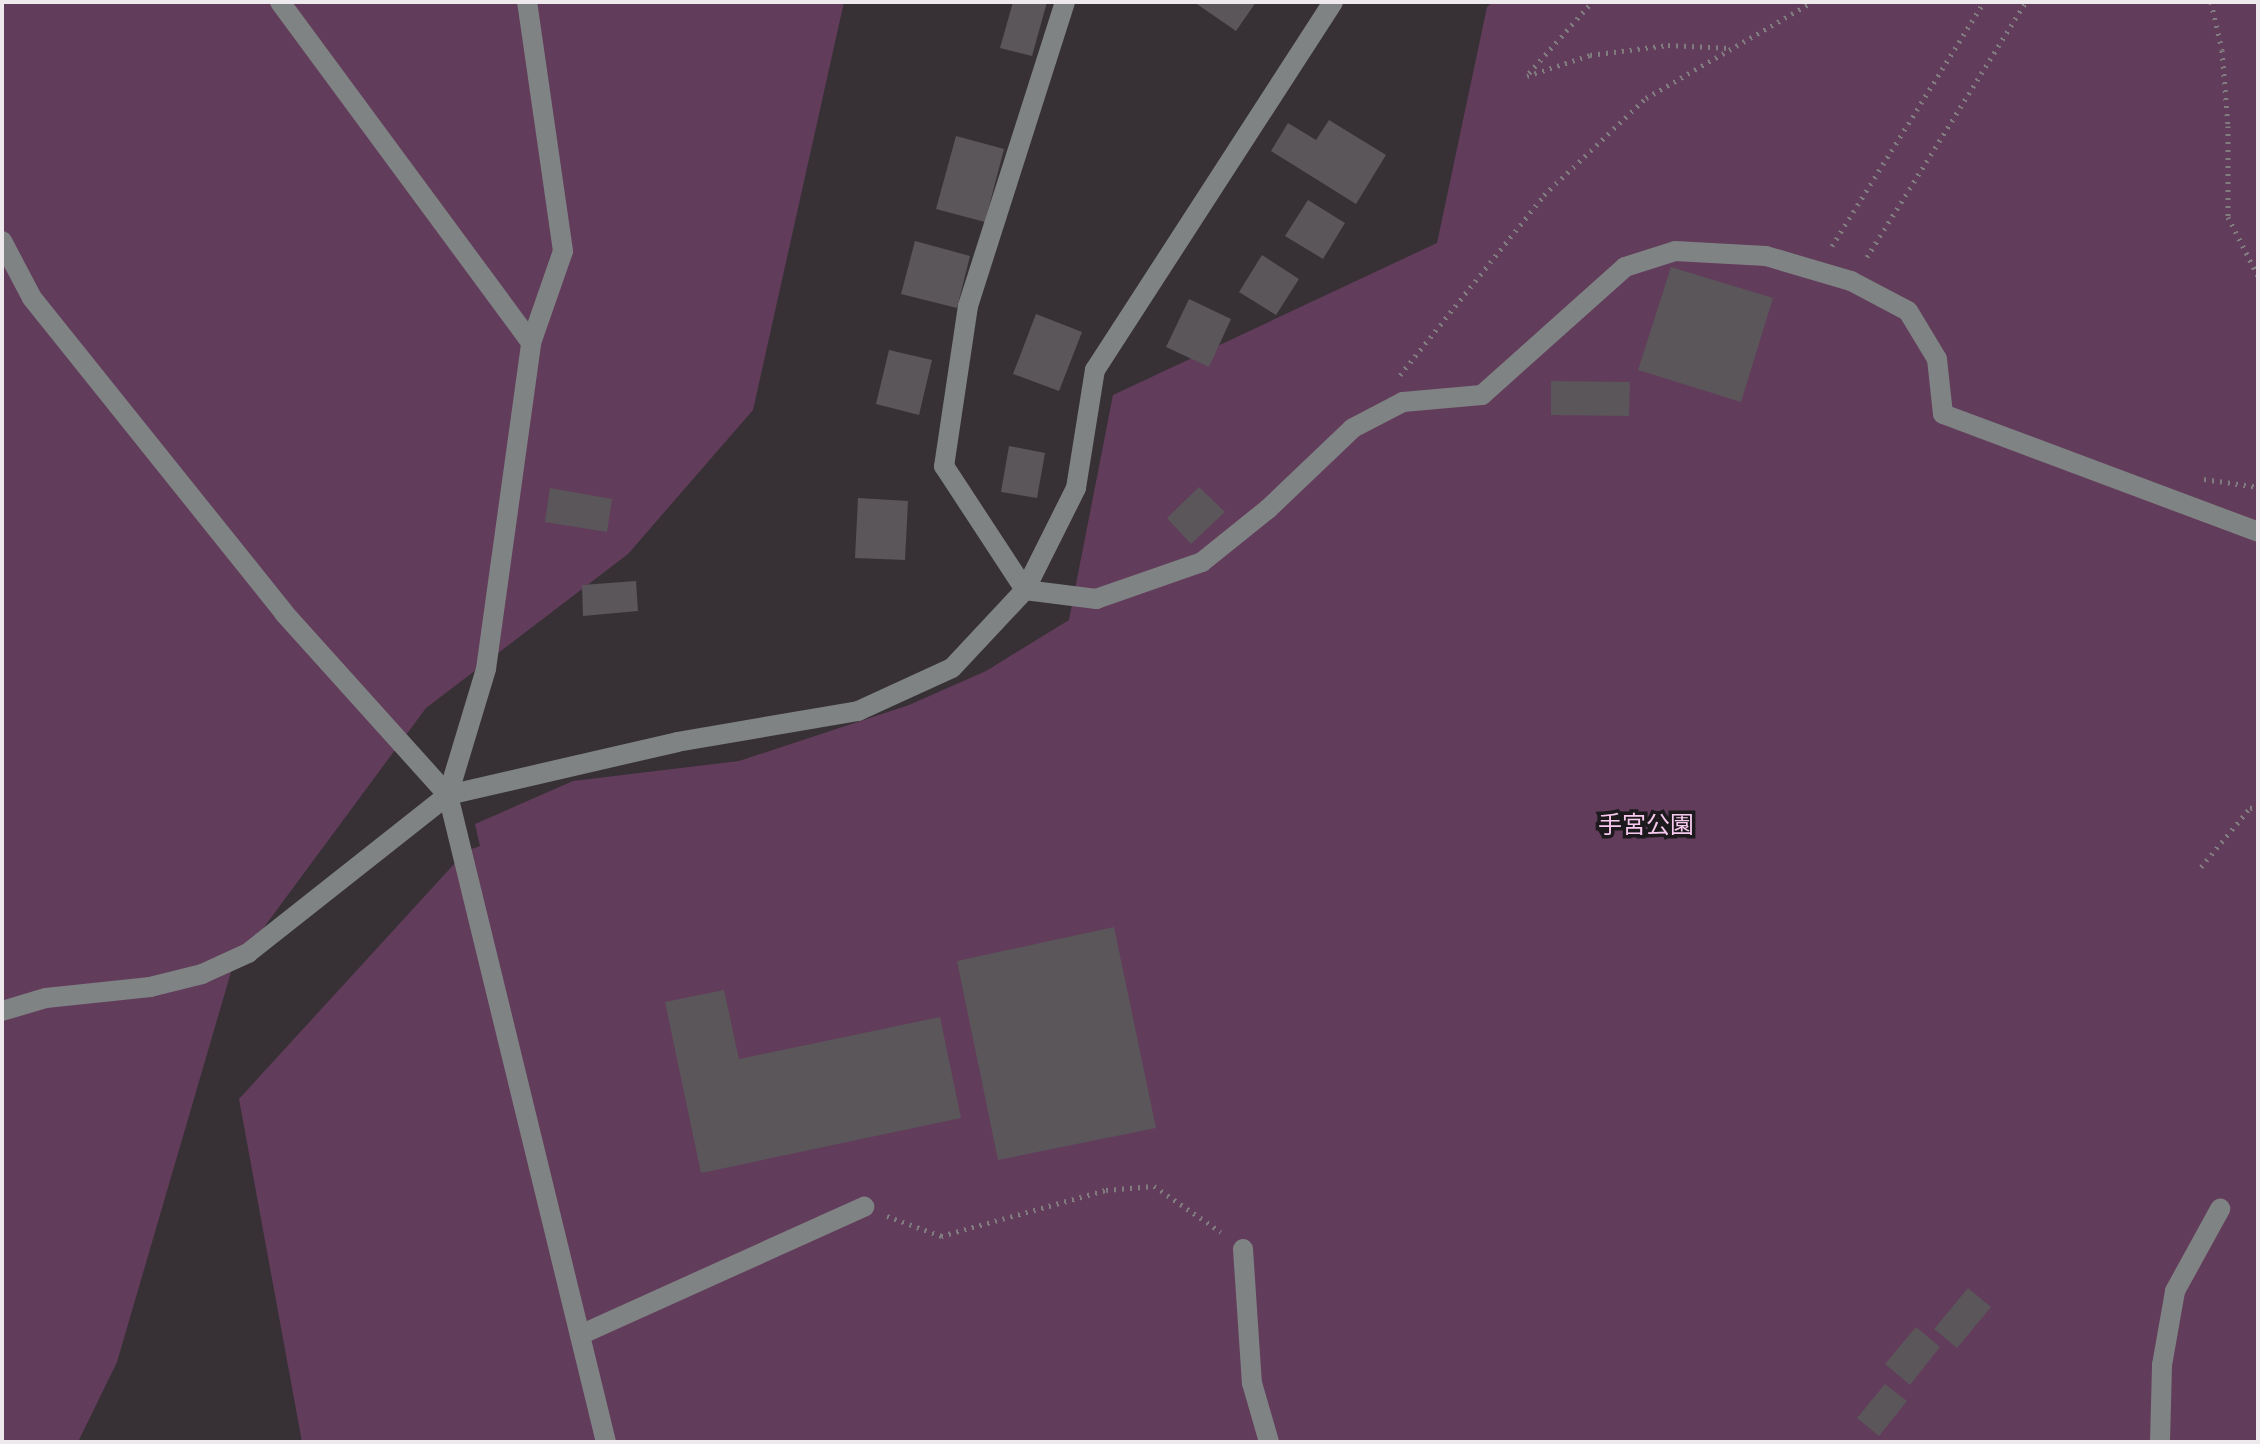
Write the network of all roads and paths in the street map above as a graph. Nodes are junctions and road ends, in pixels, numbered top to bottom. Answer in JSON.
{"nodes":[{"id":1,"x":280,"y":2,"type":"edge"},
{"id":2,"x":527,"y":2,"type":"edge"},
{"id":3,"x":1065,"y":2,"type":"edge"},
{"id":4,"x":1333,"y":2,"type":"edge"},
{"id":5,"x":1592,"y":2,"type":"edge"},
{"id":6,"x":1812,"y":2,"type":"edge"},
{"id":7,"x":1984,"y":2,"type":"edge"},
{"id":8,"x":2026,"y":2,"type":"edge"},
{"id":9,"x":2211,"y":2,"type":"edge"},
{"id":10,"x":1731,"y":48,"type":"junction"},
{"id":11,"x":2,"y":241,"type":"edge"},
{"id":12,"x":1817,"y":271,"type":"junction"},
{"id":13,"x":2258,"y":276,"type":"edge"},
{"id":14,"x":1851,"y":281,"type":"junction"},
{"id":15,"x":531,"y":343,"type":"junction"},
{"id":16,"x":1390,"y":386,"type":"dead end"},
{"id":17,"x":2258,"y":532,"type":"edge"},
{"id":18,"x":1025,"y":590,"type":"junction"},
{"id":19,"x":448,"y":795,"type":"junction"},
{"id":20,"x":2258,"y":806,"type":"edge"},
{"id":21,"x":2201,"y":867,"type":"dead end"},
{"id":22,"x":2,"y":1011,"type":"edge"},
{"id":23,"x":864,"y":1207,"type":"joint"},
{"id":24,"x":2220,"y":1209,"type":"dead end"},
{"id":25,"x":1243,"y":1249,"type":"joint"},
{"id":26,"x":580,"y":1335,"type":"junction"},
{"id":27,"x":606,"y":1442,"type":"edge"},
{"id":28,"x":1269,"y":1442,"type":"edge"},
{"id":29,"x":2160,"y":1442,"type":"edge"}],
"edges":[{"from":1,"to":15,"type":"street"},
{"from":2,"to":15,"type":"street"},
{"from":3,"to":18,"type":"street"},
{"from":4,"to":18,"type":"street"},
{"from":5,"to":10,"type":"path"},
{"from":6,"to":10,"type":"path"},
{"from":7,"to":12,"type":"path"},
{"from":8,"to":14,"type":"path"},
{"from":9,"to":13,"type":"path"},
{"from":10,"to":16,"type":"path"},
{"from":11,"to":19,"type":"street"},
{"from":12,"to":14,"type":"street"},
{"from":12,"to":18,"type":"street"},
{"from":14,"to":17,"type":"street"},
{"from":15,"to":19,"type":"street"},
{"from":18,"to":19,"type":"street"},
{"from":19,"to":22,"type":"street"},
{"from":19,"to":26,"type":"street"},
{"from":20,"to":21,"type":"path"},
{"from":23,"to":25,"type":"path"},
{"from":23,"to":26,"type":"street"},
{"from":24,"to":29,"type":"street"},
{"from":25,"to":28,"type":"street"},
{"from":26,"to":27,"type":"street"}]}
